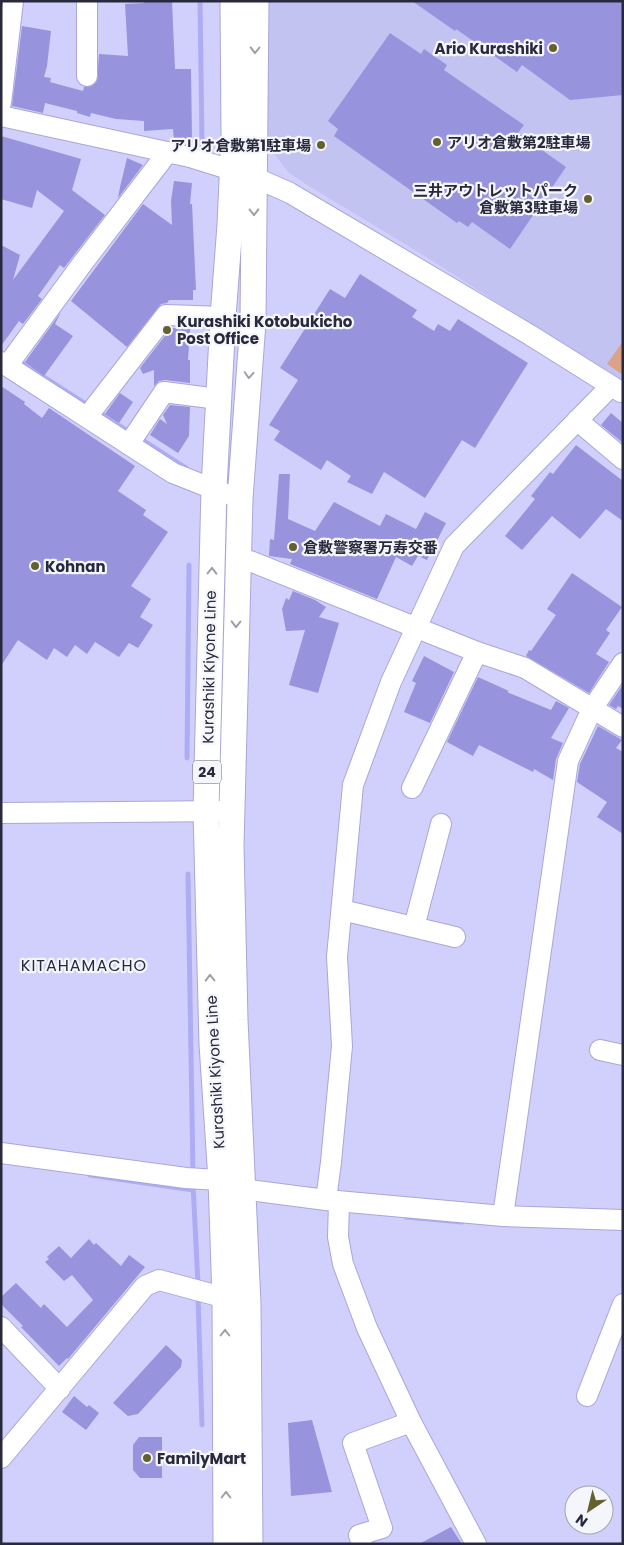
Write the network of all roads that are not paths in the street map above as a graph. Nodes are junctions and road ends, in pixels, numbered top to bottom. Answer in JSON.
{"nodes":[{"id":1,"x":13,"y":1,"type":"edge"},
{"id":2,"x":86,"y":1,"type":"edge"},
{"id":3,"x":233,"y":1,"type":"edge"},
{"id":4,"x":256,"y":1,"type":"edge"},
{"id":5,"x":6,"y":24,"type":"edge"},
{"id":6,"x":87,"y":76,"type":"dead end"},
{"id":7,"x":1,"y":103,"type":"edge"},
{"id":8,"x":1,"y":116,"type":"edge"},
{"id":9,"x":168,"y":152,"type":"junction"},
{"id":10,"x":243,"y":174,"type":"junction"},
{"id":11,"x":222,"y":317,"type":"junction"},
{"id":12,"x":9,"y":360,"type":"edge"},
{"id":13,"x":617,"y":390,"type":"edge"},
{"id":14,"x":218,"y":399,"type":"junction"},
{"id":15,"x":92,"y":411,"type":"junction"},
{"id":16,"x":578,"y":420,"type":"junction"},
{"id":17,"x":133,"y":438,"type":"junction"},
{"id":18,"x":623,"y":460,"type":"edge"},
{"id":19,"x":214,"y":488,"type":"junction"},
{"id":20,"x":240,"y":499,"type":"junction"},
{"id":21,"x":238,"y":564,"type":"junction"},
{"id":22,"x":416,"y":628,"type":"junction"},
{"id":23,"x":478,"y":652,"type":"junction"},
{"id":24,"x":623,"y":663,"type":"edge"},
{"id":25,"x":592,"y":709,"type":"junction"},
{"id":26,"x":623,"y":727,"type":"edge"},
{"id":27,"x":412,"y":788,"type":"dead end"},
{"id":28,"x":206,"y":811,"type":"junction"},
{"id":29,"x":232,"y":811,"type":"junction"},
{"id":30,"x":1,"y":813,"type":"edge"},
{"id":31,"x":441,"y":824,"type":"dead end"},
{"id":32,"x":342,"y":910,"type":"junction"},
{"id":33,"x":414,"y":927,"type":"junction"},
{"id":34,"x":454,"y":936,"type":"dead end"},
{"id":35,"x":600,"y":1050,"type":"dead end"},
{"id":36,"x":623,"y":1055,"type":"edge"},
{"id":37,"x":1,"y":1153,"type":"edge"},
{"id":38,"x":219,"y":1181,"type":"junction"},
{"id":39,"x":336,"y":1206,"type":"junction"},
{"id":40,"x":503,"y":1216,"type":"junction"},
{"id":41,"x":623,"y":1220,"type":"edge"},
{"id":42,"x":218,"y":1296,"type":"junction"},
{"id":43,"x":623,"y":1304,"type":"edge"},
{"id":44,"x":1,"y":1327,"type":"edge"},
{"id":45,"x":60,"y":1389,"type":"junction"},
{"id":46,"x":587,"y":1396,"type":"dead end"},
{"id":47,"x":411,"y":1422,"type":"junction"},
{"id":48,"x":1,"y":1458,"type":"edge"},
{"id":49,"x":226,"y":1544,"type":"edge"},
{"id":50,"x":250,"y":1544,"type":"edge"},
{"id":51,"x":362,"y":1544,"type":"edge"},
{"id":52,"x":476,"y":1544,"type":"edge"}],
"edges":[{"from":1,"to":5,"type":"street"},
{"from":2,"to":6,"type":"street"},
{"from":3,"to":10,"type":"main road","name":"Kurashiki Kiyone Line","number":"24"},
{"from":4,"to":10,"type":"main road","name":"Kurashiki Kiyone Line","number":"24","one_way":true},
{"from":5,"to":7,"type":"street"},
{"from":8,"to":9,"type":"street"},
{"from":9,"to":10,"type":"street"},
{"from":9,"to":12,"type":"street"},
{"from":10,"to":11,"type":"main road","name":"Kurashiki Kiyone Line","number":"24"},
{"from":10,"to":13,"type":"street"},
{"from":10,"to":20,"type":"main road","name":"Kurashiki Kiyone Line","number":"24","one_way":true},
{"from":11,"to":14,"type":"main road","name":"Kurashiki Kiyone Line","number":"24"},
{"from":11,"to":15,"type":"street"},
{"from":12,"to":15,"type":"street"},
{"from":13,"to":16,"type":"street"},
{"from":14,"to":17,"type":"street"},
{"from":14,"to":19,"type":"main road","name":"Kurashiki Kiyone Line","number":"24"},
{"from":15,"to":17,"type":"street"},
{"from":16,"to":18,"type":"street"},
{"from":16,"to":22,"type":"street"},
{"from":17,"to":19,"type":"street"},
{"from":19,"to":20,"type":"street"},
{"from":28,"to":19,"type":"main road","name":"Kurashiki Kiyone Line","number":"24","one_way":true},
{"from":20,"to":21,"type":"main road","name":"Kurashiki Kiyone Line","number":"24"},
{"from":21,"to":22,"type":"street"},
{"from":21,"to":29,"type":"main road","name":"Kurashiki Kiyone Line","number":"24","one_way":true},
{"from":22,"to":23,"type":"street"},
{"from":22,"to":32,"type":"street"},
{"from":23,"to":25,"type":"street"},
{"from":23,"to":27,"type":"street"},
{"from":24,"to":25,"type":"street"},
{"from":25,"to":26,"type":"street"},
{"from":25,"to":40,"type":"street"},
{"from":28,"to":29,"type":"street"},
{"from":28,"to":30,"type":"street"},
{"from":38,"to":28,"type":"main road","name":"Kurashiki Kiyone Line","number":"24","one_way":true},
{"from":29,"to":38,"type":"main road","name":"Kurashiki Kiyone Line","number":"24"},
{"from":31,"to":33,"type":"street"},
{"from":32,"to":33,"type":"street"},
{"from":32,"to":39,"type":"street"},
{"from":33,"to":34,"type":"street"},
{"from":35,"to":36,"type":"street"},
{"from":37,"to":38,"type":"street"},
{"from":38,"to":39,"type":"street"},
{"from":38,"to":42,"type":"main road","name":"Kurashiki Kiyone Line","number":"24"},
{"from":39,"to":40,"type":"street"},
{"from":39,"to":47,"type":"street"},
{"from":40,"to":41,"type":"street"},
{"from":42,"to":45,"type":"street"},
{"from":49,"to":42,"type":"main road","name":"Kurashiki Kiyone Line","number":"24","one_way":true},
{"from":42,"to":50,"type":"main road","name":"Kurashiki Kiyone Line","number":"24"},
{"from":43,"to":46,"type":"street"},
{"from":44,"to":45,"type":"street"},
{"from":45,"to":48,"type":"street"},
{"from":47,"to":51,"type":"street"},
{"from":47,"to":52,"type":"street"}]}
